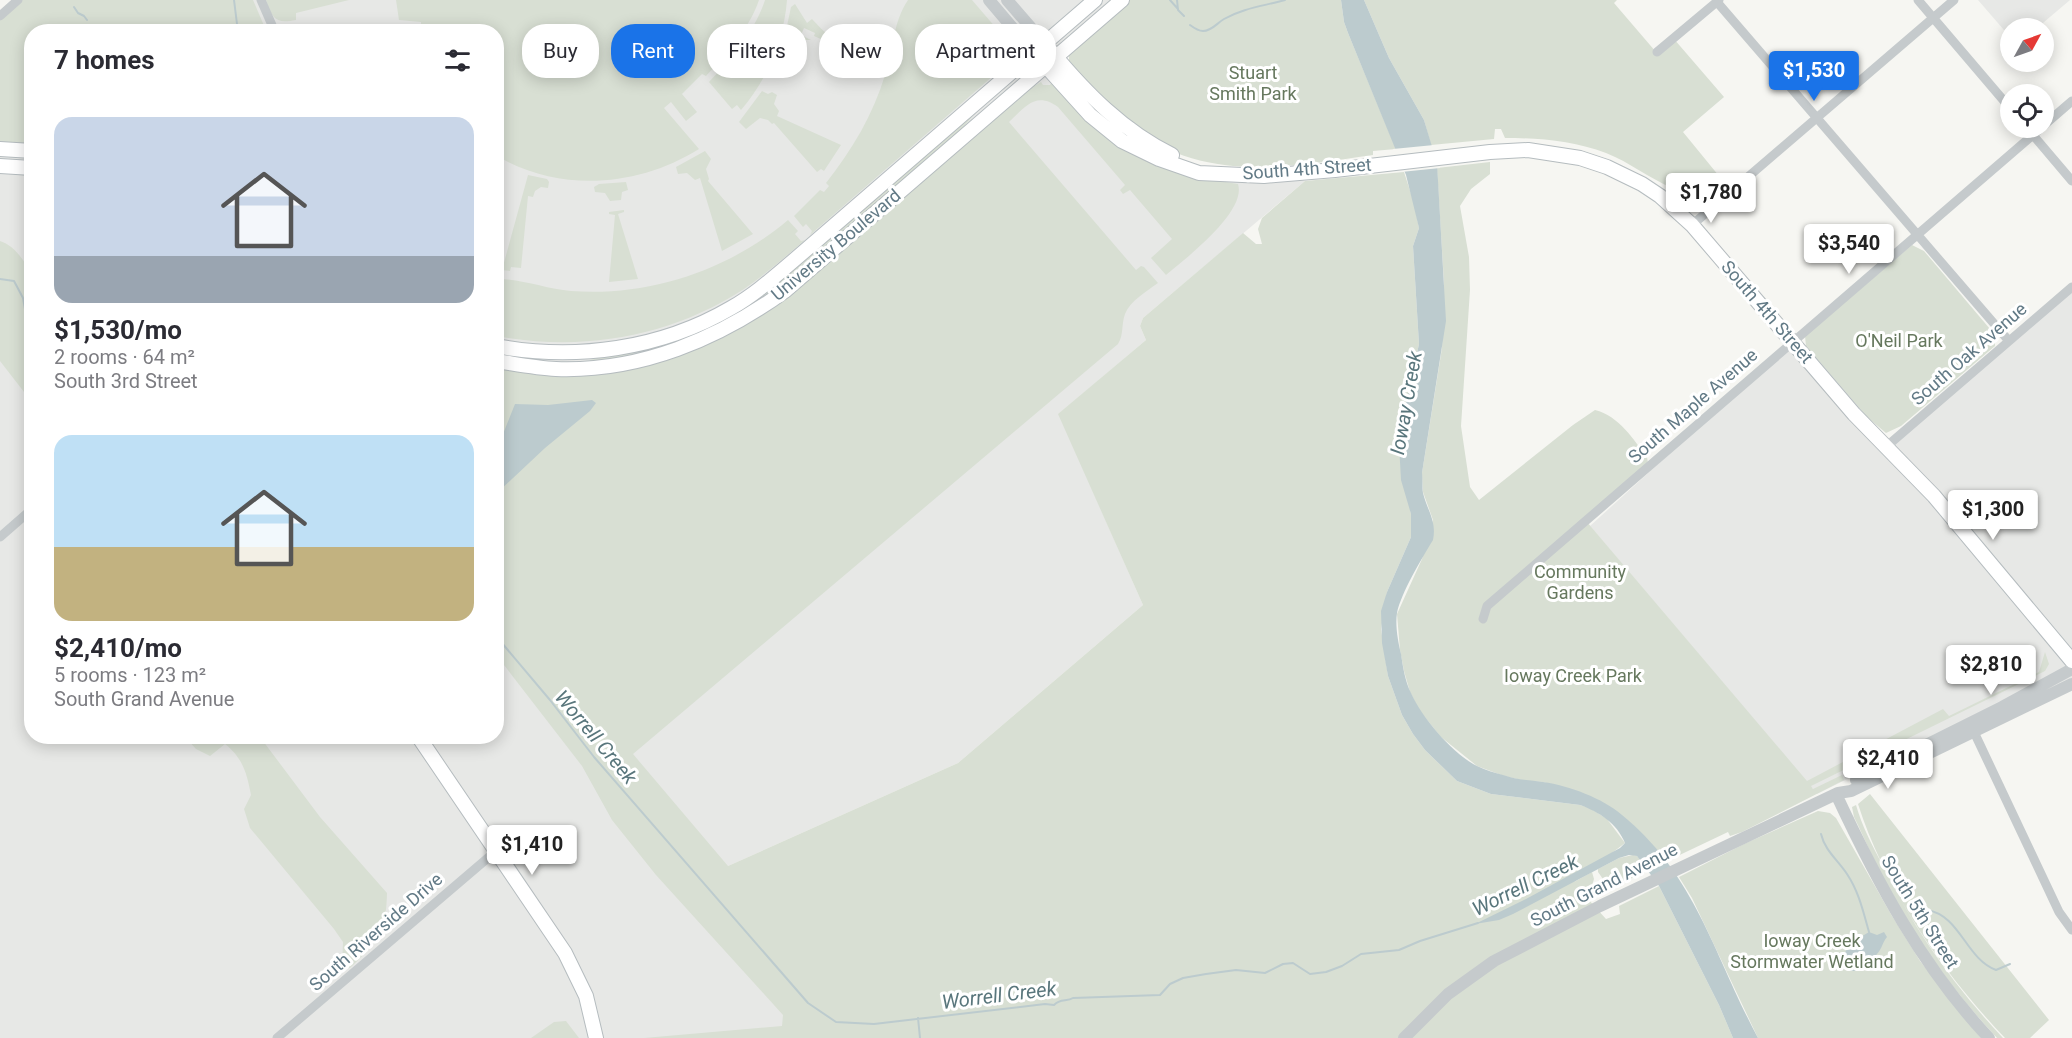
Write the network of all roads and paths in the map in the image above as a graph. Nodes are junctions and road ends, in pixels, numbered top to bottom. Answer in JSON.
{"nodes":[{"id":1,"x":18,"y":0,"type":"edge"},
{"id":2,"x":261,"y":0,"type":"edge"},
{"id":3,"x":989,"y":0,"type":"edge"},
{"id":4,"x":1007,"y":0,"type":"edge"},
{"id":5,"x":1095,"y":0,"type":"edge"},
{"id":6,"x":1122,"y":0,"type":"edge"},
{"id":7,"x":1918,"y":0,"type":"edge"},
{"id":8,"x":1954,"y":0,"type":"edge"},
{"id":9,"x":1718,"y":1,"type":"edge"},
{"id":10,"x":0,"y":16,"type":"edge"},
{"id":11,"x":1933,"y":18,"type":"junction"},
{"id":12,"x":272,"y":24,"type":"edge"},
{"id":13,"x":1014,"y":24,"type":"edge"},
{"id":14,"x":1024,"y":24,"type":"edge"},
{"id":15,"x":1056,"y":34,"type":"edge"},
{"id":16,"x":1657,"y":52,"type":"dead end"},
{"id":17,"x":1056,"y":58,"type":"edge"},
{"id":18,"x":1056,"y":67,"type":"edge"},
{"id":19,"x":1005,"y":78,"type":"edge"},
{"id":20,"x":1032,"y":78,"type":"edge"},
{"id":21,"x":2000,"y":96,"type":"edge"},
{"id":22,"x":2072,"y":101,"type":"edge"},
{"id":23,"x":2054,"y":117,"type":"edge"},
{"id":24,"x":1817,"y":118,"type":"junction"},
{"id":25,"x":2022,"y":138,"type":"edge"},
{"id":26,"x":2036,"y":138,"type":"edge"},
{"id":27,"x":0,"y":149,"type":"edge"},
{"id":28,"x":24,"y":151,"type":"edge"},
{"id":29,"x":0,"y":166,"type":"edge"},
{"id":30,"x":24,"y":168,"type":"edge"},
{"id":31,"x":2072,"y":181,"type":"edge"},
{"id":32,"x":1692,"y":225,"type":"junction"},
{"id":33,"x":1917,"y":234,"type":"junction"},
{"id":34,"x":2072,"y":287,"type":"edge"},
{"id":35,"x":2009,"y":341,"type":"junction"},
{"id":36,"x":1792,"y":342,"type":"junction"},
{"id":37,"x":504,"y":347,"type":"edge"},
{"id":38,"x":504,"y":362,"type":"edge"},
{"id":39,"x":1887,"y":446,"type":"junction"},
{"id":40,"x":24,"y":516,"type":"edge"},
{"id":41,"x":0,"y":537,"type":"edge"},
{"id":42,"x":1483,"y":619,"type":"dead end"},
{"id":43,"x":2072,"y":661,"type":"edge"},
{"id":44,"x":2072,"y":669,"type":"edge"},
{"id":45,"x":2072,"y":684,"type":"edge"},
{"id":46,"x":1974,"y":732,"type":"junction"},
{"id":47,"x":423,"y":744,"type":"edge"},
{"id":48,"x":1837,"y":794,"type":"junction"},
{"id":49,"x":496,"y":851,"type":"junction"},
{"id":50,"x":2072,"y":930,"type":"edge"},
{"id":51,"x":1407,"y":1034,"type":"edge"},
{"id":52,"x":277,"y":1038,"type":"edge"},
{"id":53,"x":596,"y":1038,"type":"edge"},
{"id":54,"x":1989,"y":1038,"type":"edge"}],
"edges":[{"from":1,"to":10,"type":"street"},
{"from":2,"to":12,"type":"street"},
{"from":3,"to":13,"type":"street"},
{"from":4,"to":14,"type":"street"},
{"from":5,"to":15,"type":"main road","name":"University Boulevard"},
{"from":6,"to":17,"type":"main road","name":"University Boulevard"},
{"from":7,"to":11,"type":"street"},
{"from":8,"to":11,"type":"street"},
{"from":9,"to":16,"type":"street"},
{"from":9,"to":24,"type":"street"},
{"from":11,"to":21,"type":"street"},
{"from":11,"to":24,"type":"street"},
{"from":18,"to":32,"type":"main road","name":"South 4th Street"},
{"from":19,"to":37,"type":"main road","name":"University Boulevard"},
{"from":20,"to":38,"type":"main road","name":"University Boulevard"},
{"from":22,"to":23,"type":"street","name":"South Maple Avenue"},
{"from":24,"to":32,"type":"street"},
{"from":24,"to":33,"type":"street"},
{"from":25,"to":33,"type":"street","name":"South Maple Avenue"},
{"from":26,"to":31,"type":"street"},
{"from":27,"to":28,"type":"main road"},
{"from":29,"to":30,"type":"main road"},
{"from":32,"to":36,"type":"main road","name":"South 4th Street"},
{"from":33,"to":35,"type":"street"},
{"from":33,"to":36,"type":"street","name":"South Maple Avenue"},
{"from":34,"to":35,"type":"street","name":"South Oak Avenue"},
{"from":35,"to":39,"type":"street","name":"South Oak Avenue"},
{"from":36,"to":39,"type":"main road","name":"South 4th Street"},
{"from":36,"to":42,"type":"street","name":"South Maple Avenue"},
{"from":39,"to":43,"type":"main road","name":"South 4th Street"},
{"from":40,"to":41,"type":"street"},
{"from":44,"to":48,"type":"street","name":"South Grand Avenue"},
{"from":45,"to":46,"type":"street","name":"South Grand Avenue"},
{"from":46,"to":48,"type":"street","name":"South Grand Avenue"},
{"from":46,"to":50,"type":"street"},
{"from":47,"to":49,"type":"main road"},
{"from":48,"to":51,"type":"street","name":"South Grand Avenue"},
{"from":48,"to":54,"type":"street","name":"South 5th Street"},
{"from":49,"to":52,"type":"street","name":"South Riverside Drive"},
{"from":49,"to":53,"type":"main road"}]}
